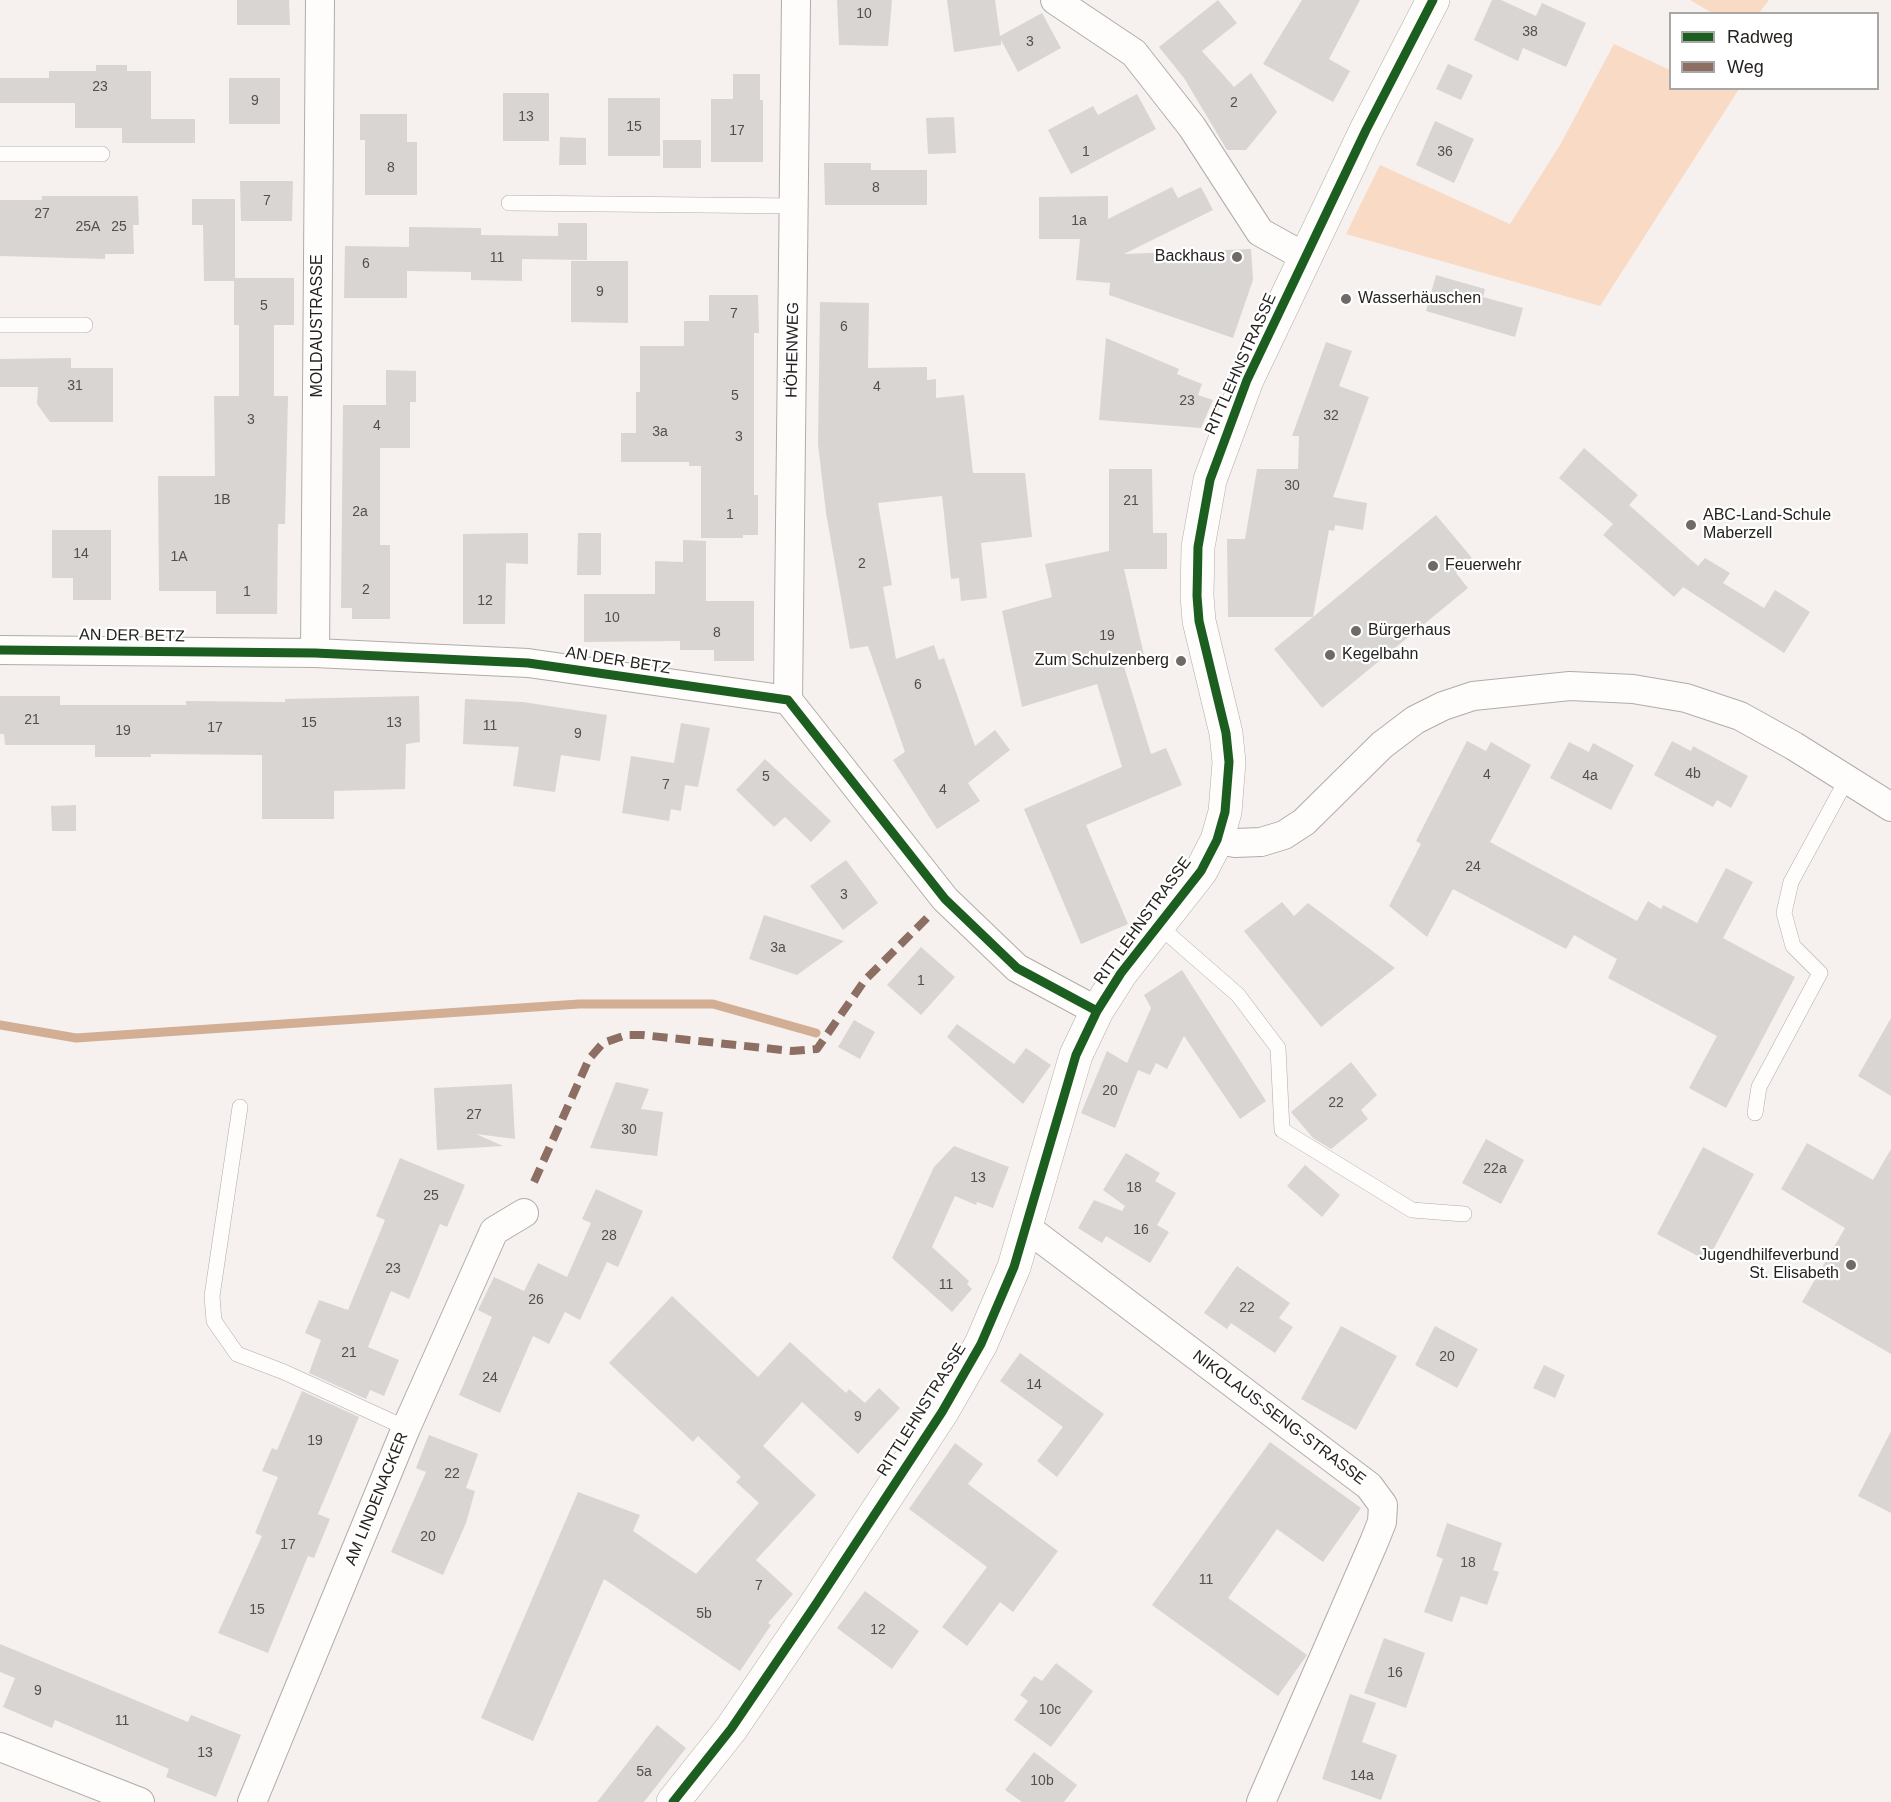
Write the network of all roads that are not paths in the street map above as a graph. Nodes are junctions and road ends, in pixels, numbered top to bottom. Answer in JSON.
{"nodes":[{"id":1,"x":320,"y":0,"type":"edge"},
{"id":2,"x":796,"y":0,"type":"edge"},
{"id":3,"x":1055,"y":0,"type":"edge"},
{"id":4,"x":1433,"y":0,"type":"edge"},
{"id":5,"x":0,"y":154,"type":"edge"},
{"id":6,"x":102,"y":154,"type":"dead end"},
{"id":7,"x":509,"y":203,"type":"dead end"},
{"id":8,"x":796,"y":206,"type":"junction"},
{"id":9,"x":1305,"y":257,"type":"junction"},
{"id":10,"x":0,"y":325,"type":"edge"},
{"id":11,"x":85,"y":325,"type":"dead end"},
{"id":12,"x":0,"y":650,"type":"edge"},
{"id":13,"x":315,"y":653,"type":"junction"},
{"id":14,"x":788,"y":700,"type":"junction"},
{"id":15,"x":1847,"y":779,"type":"junction"},
{"id":16,"x":1891,"y":807,"type":"edge"},
{"id":17,"x":1217,"y":840,"type":"junction"},
{"id":18,"x":1159,"y":926,"type":"junction"},
{"id":19,"x":1097,"y":1011,"type":"junction"},
{"id":20,"x":240,"y":1107,"type":"dead end"},
{"id":21,"x":1755,"y":1113,"type":"dead end"},
{"id":22,"x":524,"y":1213,"type":"dead end"},
{"id":23,"x":1464,"y":1214,"type":"dead end"},
{"id":24,"x":1027,"y":1228,"type":"junction"},
{"id":25,"x":406,"y":1428,"type":"junction"},
{"id":26,"x":0,"y":1747,"type":"edge"},
{"id":27,"x":140,"y":1802,"type":"edge"},
{"id":28,"x":252,"y":1802,"type":"edge"},
{"id":29,"x":673,"y":1802,"type":"edge"},
{"id":30,"x":1261,"y":1802,"type":"edge"}],
"edges":[{"from":1,"to":13,"type":"street","name":"MOLDAUSTRASSE"},
{"from":2,"to":8,"type":"street","name":"HÖHENWEG"},
{"from":3,"to":9,"type":"street"},
{"from":4,"to":9,"type":"street","name":"RITTLEHNSTRASSE"},
{"from":5,"to":6,"type":"lane"},
{"from":7,"to":8,"type":"lane"},
{"from":8,"to":14,"type":"street","name":"HÖHENWEG"},
{"from":9,"to":17,"type":"street","name":"RITTLEHNSTRASSE"},
{"from":10,"to":11,"type":"lane"},
{"from":12,"to":13,"type":"street","name":"AN DER BETZ"},
{"from":13,"to":14,"type":"street","name":"AN DER BETZ"},
{"from":14,"to":19,"type":"street"},
{"from":15,"to":16,"type":"street"},
{"from":15,"to":17,"type":"street"},
{"from":15,"to":21,"type":"lane"},
{"from":17,"to":18,"type":"street","name":"RITTLEHNSTRASSE"},
{"from":18,"to":19,"type":"street","name":"RITTLEHNSTRASSE"},
{"from":18,"to":23,"type":"lane"},
{"from":19,"to":24,"type":"street","name":"RITTLEHNSTRASSE"},
{"from":20,"to":25,"type":"lane"},
{"from":22,"to":25,"type":"street","name":"AM LINDENACKER"},
{"from":24,"to":29,"type":"street","name":"RITTLEHNSTRASSE"},
{"from":24,"to":30,"type":"street","name":"NIKOLAUS-SENG-STRASSE"},
{"from":25,"to":28,"type":"street","name":"AM LINDENACKER"},
{"from":26,"to":27,"type":"street"}]}
